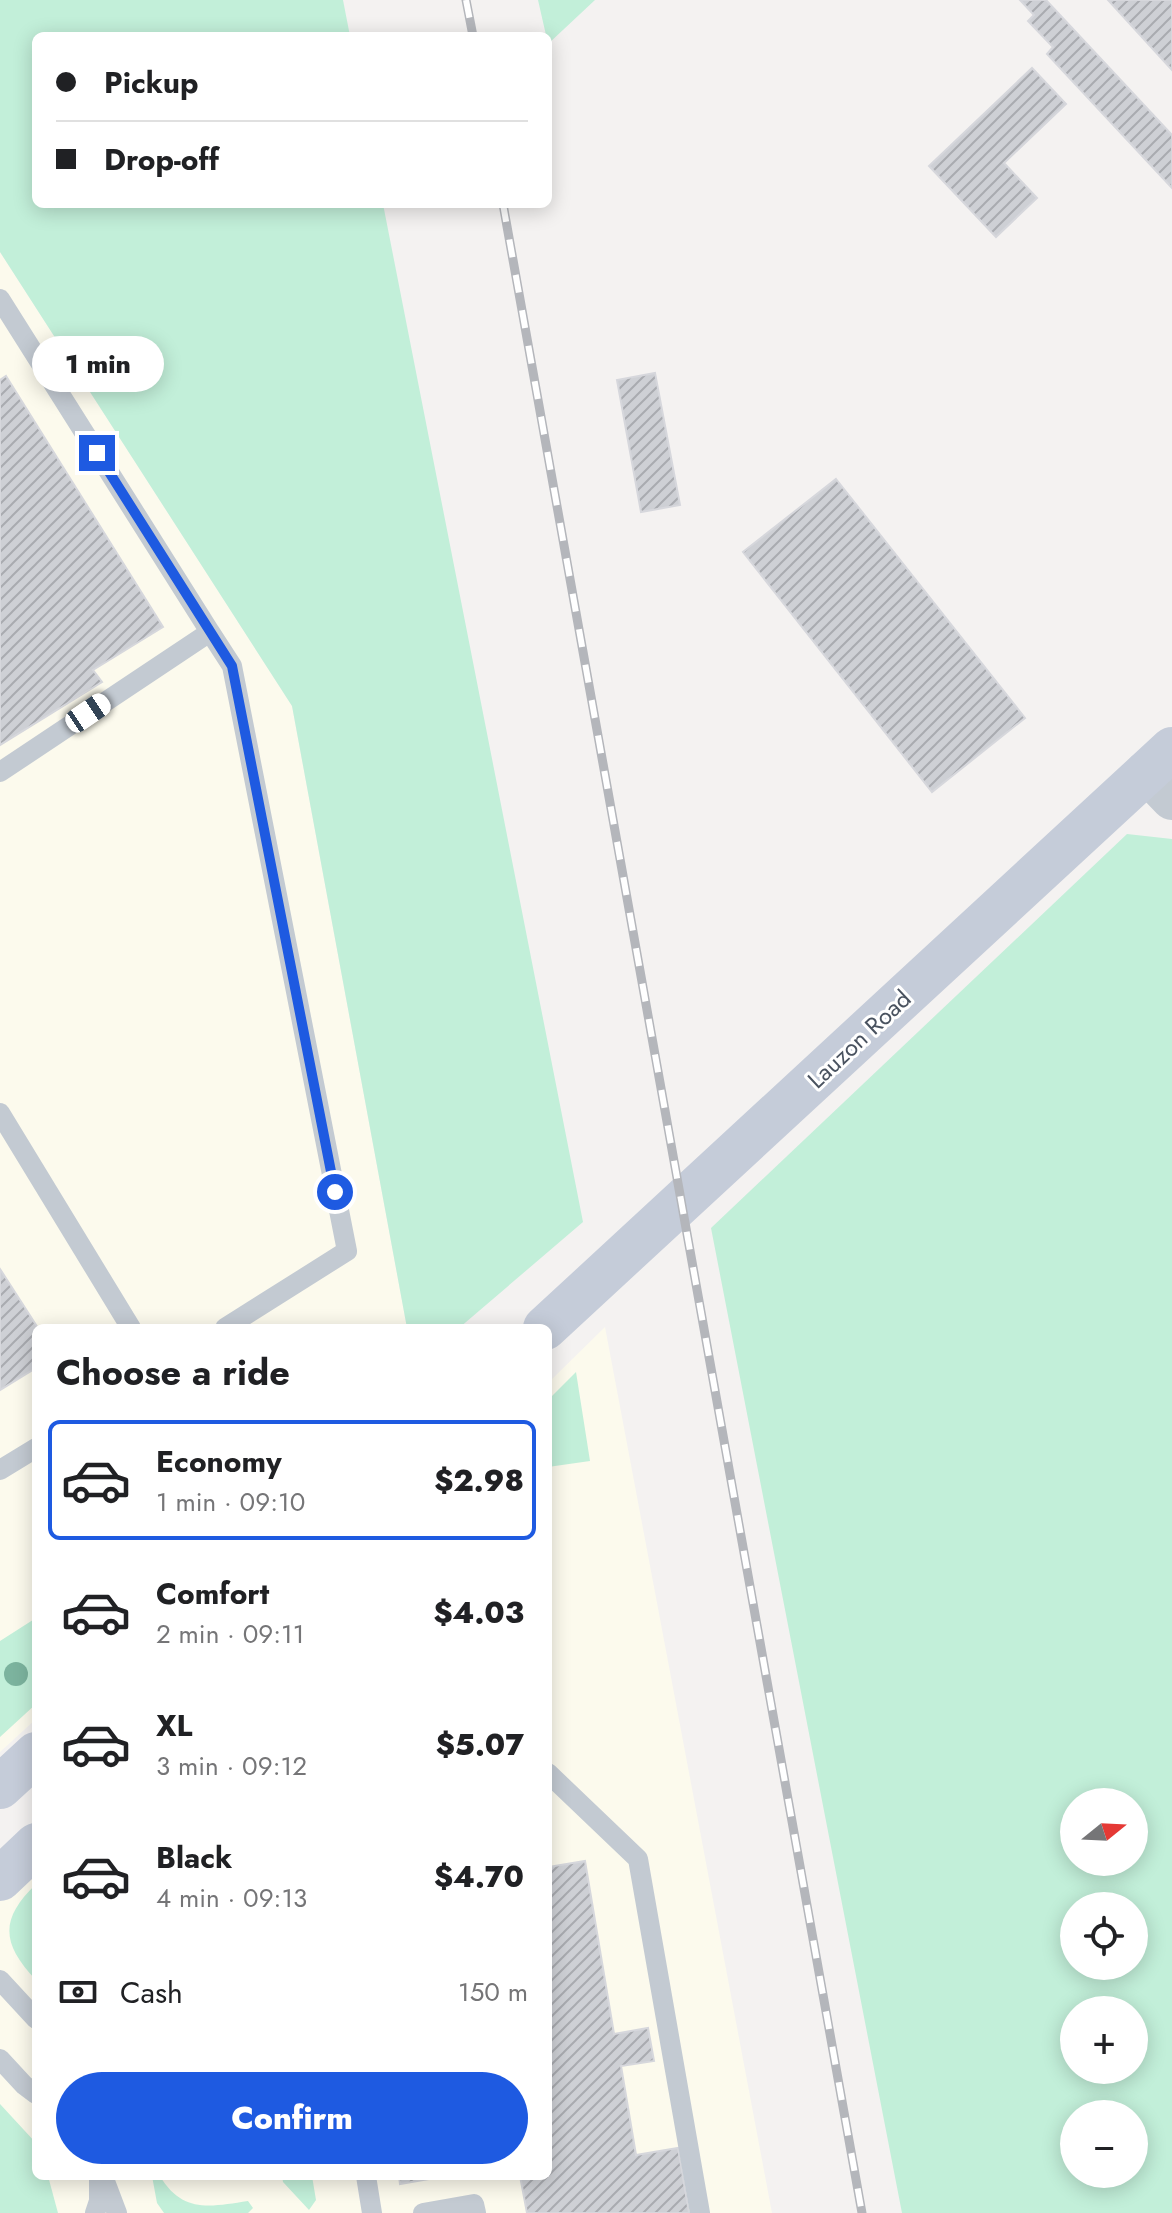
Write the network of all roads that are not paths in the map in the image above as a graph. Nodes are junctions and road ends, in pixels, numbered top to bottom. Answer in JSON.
{"nodes":[{"id":1,"x":0,"y":299,"type":"edge"},
{"id":2,"x":210,"y":632,"type":"junction"},
{"id":3,"x":0,"y":772,"type":"edge"},
{"id":4,"x":1163,"y":774,"type":"edge"},
{"id":5,"x":0,"y":1113,"type":"edge"},
{"id":6,"x":129,"y":1324,"type":"edge"},
{"id":7,"x":231,"y":1324,"type":"edge"},
{"id":8,"x":549,"y":1324,"type":"edge"},
{"id":9,"x":32,"y":1450,"type":"edge"},
{"id":10,"x":0,"y":1470,"type":"edge"},
{"id":11,"x":32,"y":1758,"type":"edge"},
{"id":12,"x":552,"y":1777,"type":"edge"},
{"id":13,"x":0,"y":1787,"type":"edge"},
{"id":14,"x":32,"y":1849,"type":"edge"},
{"id":15,"x":0,"y":1879,"type":"edge"},
{"id":16,"x":0,"y":1980,"type":"edge"},
{"id":17,"x":32,"y":2015,"type":"edge"},
{"id":18,"x":0,"y":2059,"type":"edge"},
{"id":19,"x":32,"y":2091,"type":"edge"},
{"id":20,"x":101,"y":2180,"type":"edge"},
{"id":21,"x":103,"y":2180,"type":"edge"},
{"id":22,"x":367,"y":2180,"type":"edge"},
{"id":23,"x":95,"y":2213,"type":"edge"},
{"id":24,"x":117,"y":2213,"type":"edge"},
{"id":25,"x":372,"y":2213,"type":"edge"},
{"id":26,"x":423,"y":2213,"type":"edge"},
{"id":27,"x":476,"y":2213,"type":"edge"},
{"id":28,"x":700,"y":2213,"type":"edge"}],
"edges":[{"from":1,"to":2,"type":"lane"},
{"from":2,"to":3,"type":"lane"},
{"from":2,"to":7,"type":"lane"},
{"from":4,"to":8,"type":"street","name":"Lauzon Road"},
{"from":5,"to":6,"type":"lane"},
{"from":9,"to":10,"type":"lane"},
{"from":11,"to":13,"type":"street"},
{"from":12,"to":28,"type":"lane"},
{"from":14,"to":15,"type":"street"},
{"from":16,"to":17,"type":"lane"},
{"from":18,"to":19,"type":"lane"},
{"from":20,"to":23,"type":"lane"},
{"from":21,"to":24,"type":"lane"},
{"from":22,"to":25,"type":"lane"},
{"from":26,"to":27,"type":"lane"}]}
